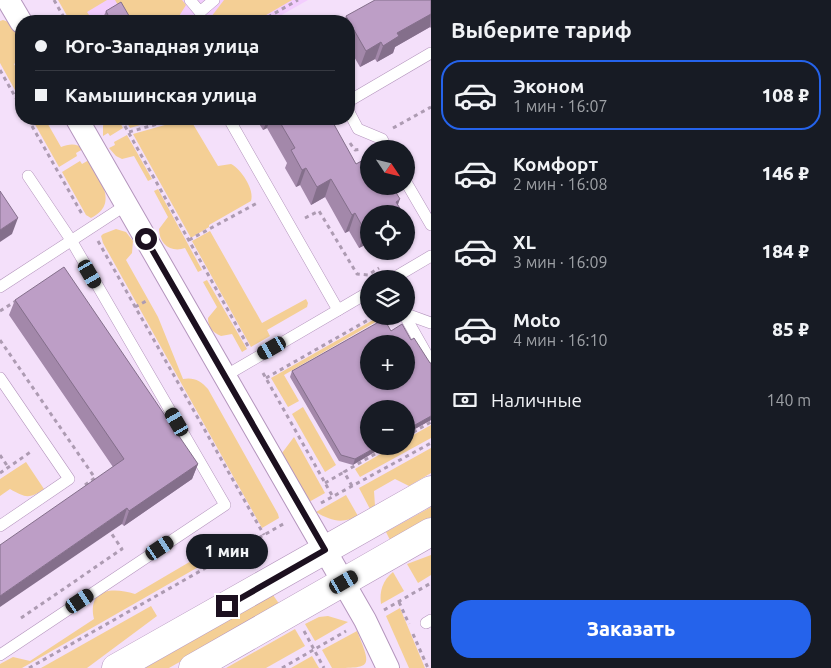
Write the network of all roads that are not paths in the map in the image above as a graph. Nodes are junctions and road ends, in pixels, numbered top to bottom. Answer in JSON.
{"nodes":[{"id":1,"x":8,"y":0,"type":"edge"},
{"id":2,"x":190,"y":0,"type":"edge"},
{"id":3,"x":214,"y":0,"type":"edge"},
{"id":4,"x":17,"y":15,"type":"edge"},
{"id":5,"x":196,"y":15,"type":"edge"},
{"id":6,"x":199,"y":15,"type":"edge"},
{"id":7,"x":431,"y":54,"type":"edge"},
{"id":8,"x":355,"y":97,"type":"edge"},
{"id":9,"x":355,"y":123,"type":"edge"},
{"id":10,"x":80,"y":125,"type":"edge"},
{"id":11,"x":231,"y":125,"type":"edge"},
{"id":12,"x":382,"y":140,"type":"edge"},
{"id":13,"x":28,"y":176,"type":"dead end"},
{"id":14,"x":414,"y":195,"type":"edge"},
{"id":15,"x":126,"y":204,"type":"junction"},
{"id":16,"x":431,"y":225,"type":"edge"},
{"id":17,"x":71,"y":240,"type":"junction"},
{"id":18,"x":431,"y":256,"type":"edge"},
{"id":19,"x":407,"y":270,"type":"edge"},
{"id":20,"x":0,"y":287,"type":"edge"},
{"id":21,"x":360,"y":297,"type":"edge"},
{"id":22,"x":338,"y":310,"type":"junction"},
{"id":23,"x":415,"y":318,"type":"edge"},
{"id":24,"x":431,"y":323,"type":"edge"},
{"id":25,"x":411,"y":325,"type":"edge"},
{"id":26,"x":431,"y":362,"type":"edge"},
{"id":27,"x":225,"y":376,"type":"junction"},
{"id":28,"x":0,"y":378,"type":"edge"},
{"id":29,"x":431,"y":490,"type":"edge"},
{"id":30,"x":0,"y":526,"type":"edge"},
{"id":31,"x":431,"y":532,"type":"edge"},
{"id":32,"x":325,"y":550,"type":"junction"},
{"id":33,"x":344,"y":582,"type":"junction"},
{"id":34,"x":0,"y":655,"type":"edge"},
{"id":35,"x":116,"y":668,"type":"edge"},
{"id":36,"x":193,"y":668,"type":"edge"},
{"id":37,"x":388,"y":668,"type":"edge"}],
"edges":[{"from":1,"to":4,"type":"street"},
{"from":2,"to":5,"type":"lane"},
{"from":3,"to":6,"type":"lane"},
{"from":7,"to":8,"type":"lane"},
{"from":9,"to":12,"type":"lane"},
{"from":10,"to":15,"type":"street"},
{"from":11,"to":22,"type":"lane"},
{"from":13,"to":17,"type":"lane"},
{"from":14,"to":16,"type":"lane"},
{"from":15,"to":17,"type":"lane"},
{"from":15,"to":27,"type":"street"},
{"from":17,"to":20,"type":"lane"},
{"from":17,"to":34,"type":"lane"},
{"from":18,"to":19,"type":"lane"},
{"from":21,"to":22,"type":"lane"},
{"from":22,"to":27,"type":"lane"},
{"from":23,"to":24,"type":"lane"},
{"from":25,"to":26,"type":"lane"},
{"from":27,"to":32,"type":"street"},
{"from":28,"to":30,"type":"lane"},
{"from":29,"to":32,"type":"street"},
{"from":31,"to":33,"type":"street"},
{"from":32,"to":33,"type":"street"},
{"from":32,"to":35,"type":"street"},
{"from":33,"to":36,"type":"street"},
{"from":33,"to":37,"type":"street"}]}
